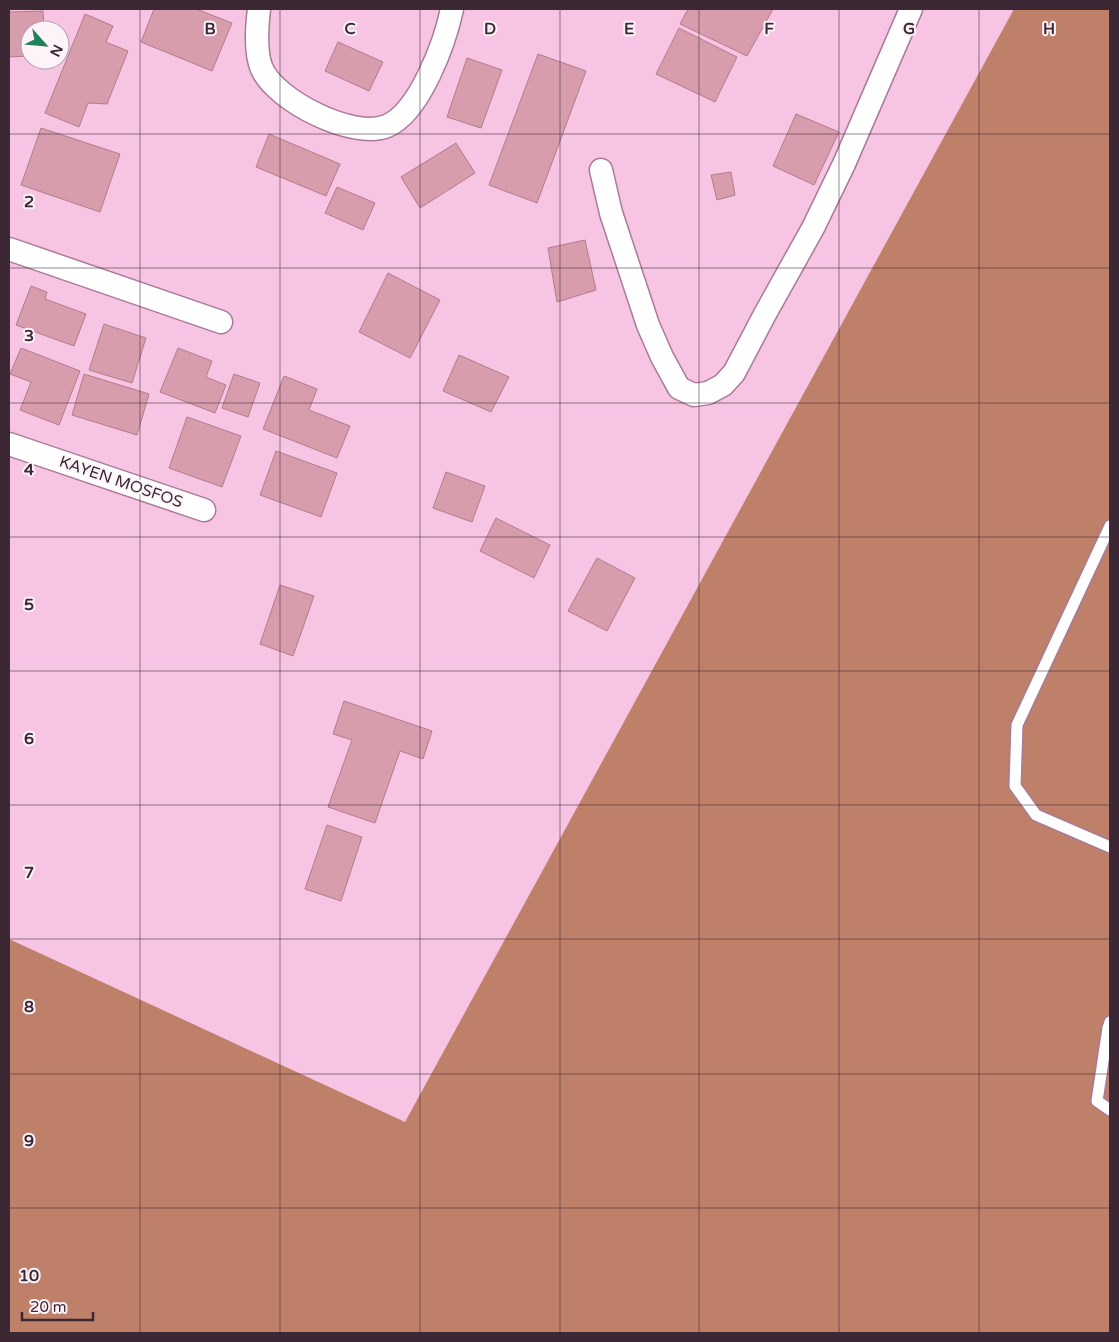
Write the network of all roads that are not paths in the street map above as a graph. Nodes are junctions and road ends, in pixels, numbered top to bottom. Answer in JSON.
{"nodes":[{"id":1,"x":260,"y":9,"type":"edge"},
{"id":2,"x":452,"y":9,"type":"edge"},
{"id":3,"x":911,"y":9,"type":"edge"},
{"id":4,"x":601,"y":170,"type":"dead end"},
{"id":5,"x":9,"y":249,"type":"edge"},
{"id":6,"x":222,"y":322,"type":"dead end"},
{"id":7,"x":9,"y":444,"type":"edge"},
{"id":8,"x":204,"y":510,"type":"dead end"},
{"id":9,"x":1110,"y":526,"type":"edge"},
{"id":10,"x":1110,"y":847,"type":"edge"},
{"id":11,"x":1110,"y":1022,"type":"edge"},
{"id":12,"x":1110,"y":1110,"type":"edge"}],
"edges":[{"from":1,"to":2,"type":"street"},
{"from":3,"to":4,"type":"street"},
{"from":5,"to":6,"type":"street"},
{"from":7,"to":8,"type":"street","name":"KAYEN MOSFOS"},
{"from":9,"to":10,"type":"lane"},
{"from":11,"to":12,"type":"lane"}]}
